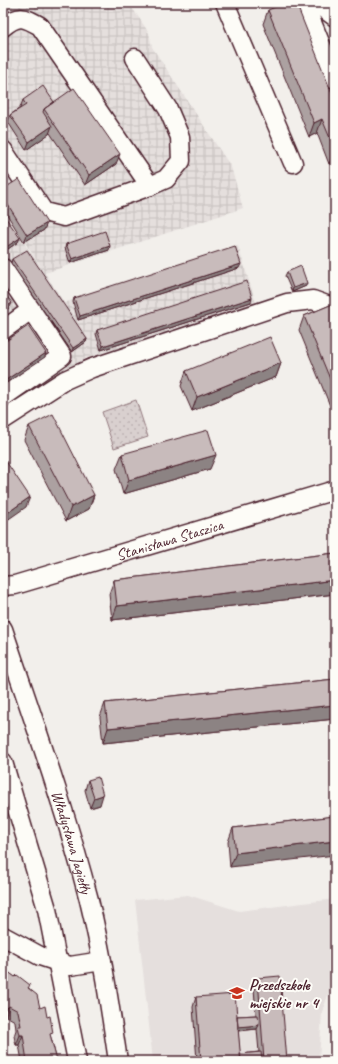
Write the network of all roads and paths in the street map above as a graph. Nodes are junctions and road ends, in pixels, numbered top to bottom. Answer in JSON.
{"nodes":[{"id":1,"x":225,"y":3,"type":"edge"},
{"id":2,"x":304,"y":3,"type":"edge"},
{"id":3,"x":316,"y":3,"type":"edge"},
{"id":4,"x":335,"y":17,"type":"edge"},
{"id":5,"x":3,"y":26,"type":"edge"},
{"id":6,"x":135,"y":58,"type":"dead end"},
{"id":7,"x":335,"y":79,"type":"edge"},
{"id":8,"x":3,"y":150,"type":"edge"},
{"id":9,"x":292,"y":163,"type":"dead end"},
{"id":10,"x":150,"y":186,"type":"junction"},
{"id":11,"x":3,"y":268,"type":"edge"},
{"id":12,"x":335,"y":308,"type":"edge"},
{"id":13,"x":32,"y":310,"type":"junction"},
{"id":14,"x":3,"y":330,"type":"edge"},
{"id":15,"x":62,"y":356,"type":"junction"},
{"id":16,"x":74,"y":375,"type":"junction"},
{"id":17,"x":3,"y":397,"type":"edge"},
{"id":18,"x":3,"y":420,"type":"edge"},
{"id":19,"x":335,"y":490,"type":"edge"},
{"id":20,"x":3,"y":586,"type":"edge"},
{"id":21,"x":3,"y":629,"type":"edge"},
{"id":22,"x":3,"y":762,"type":"edge"},
{"id":23,"x":3,"y":936,"type":"edge"},
{"id":24,"x":102,"y":961,"type":"junction"},
{"id":25,"x":59,"y":963,"type":"junction"},
{"id":26,"x":77,"y":1061,"type":"edge"},
{"id":27,"x":118,"y":1061,"type":"edge"}],
"edges":[{"from":1,"to":9,"type":"street"},
{"from":2,"to":7,"type":"street"},
{"from":3,"to":4,"type":"street"},
{"from":5,"to":10,"type":"street"},
{"from":6,"to":10,"type":"street"},
{"from":8,"to":10,"type":"street"},
{"from":11,"to":13,"type":"street"},
{"from":12,"to":16,"type":"street"},
{"from":13,"to":14,"type":"street"},
{"from":13,"to":15,"type":"street"},
{"from":15,"to":16,"type":"street"},
{"from":15,"to":17,"type":"street"},
{"from":16,"to":18,"type":"street"},
{"from":19,"to":20,"type":"street","name":"Stanisława Staszica"},
{"from":21,"to":24,"type":"street","name":"Władysława Jagiełły"},
{"from":22,"to":25,"type":"street"},
{"from":23,"to":25,"type":"street"},
{"from":24,"to":25,"type":"street"},
{"from":24,"to":27,"type":"street","name":"Władysława Jagiełły"},
{"from":25,"to":26,"type":"street"}]}
